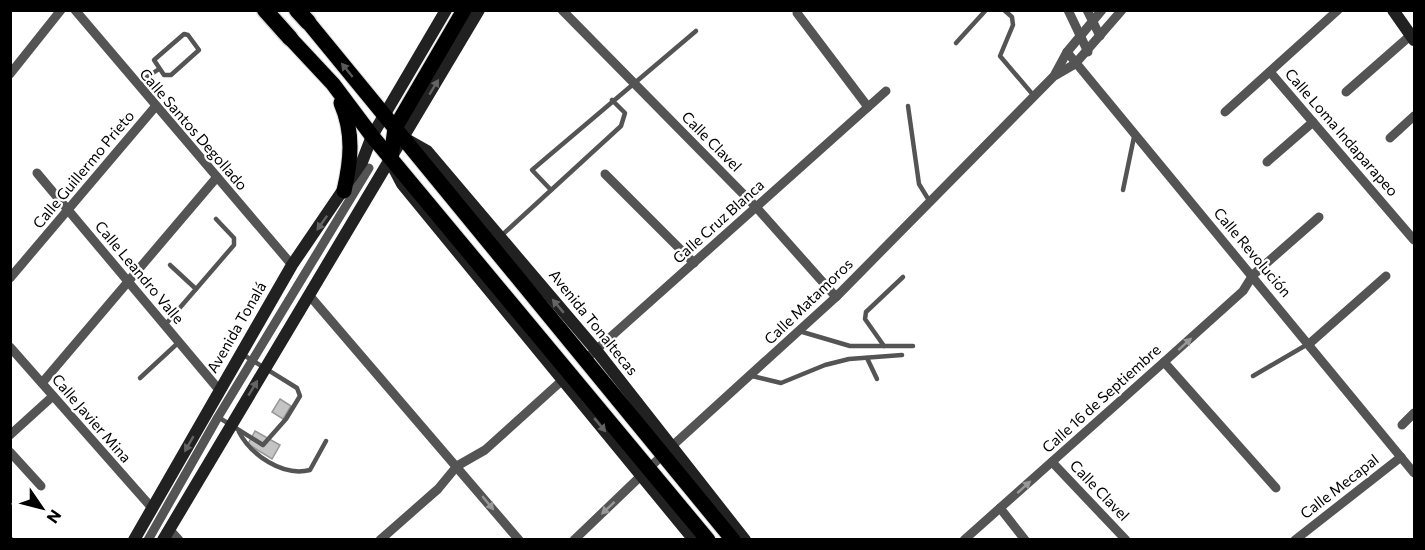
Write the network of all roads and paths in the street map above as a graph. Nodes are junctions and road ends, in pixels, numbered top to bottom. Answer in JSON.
{"nodes":[{"id":1,"x":61,"y":10,"type":"edge"},
{"id":2,"x":75,"y":10,"type":"edge"},
{"id":3,"x":266,"y":10,"type":"edge"},
{"id":4,"x":271,"y":10,"type":"edge"},
{"id":5,"x":446,"y":10,"type":"edge"},
{"id":6,"x":464,"y":10,"type":"edge"},
{"id":7,"x":479,"y":10,"type":"edge"},
{"id":8,"x":562,"y":10,"type":"edge"},
{"id":9,"x":986,"y":10,"type":"edge"},
{"id":10,"x":1004,"y":10,"type":"edge"},
{"id":11,"x":1068,"y":10,"type":"edge"},
{"id":12,"x":1087,"y":10,"type":"edge"},
{"id":13,"x":1101,"y":10,"type":"edge"},
{"id":14,"x":1122,"y":10,"type":"edge"},
{"id":15,"x":1338,"y":10,"type":"edge"},
{"id":16,"x":1393,"y":10,"type":"edge"},
{"id":17,"x":797,"y":13,"type":"dead end"},
{"id":18,"x":302,"y":14,"type":"edge"},
{"id":19,"x":1092,"y":22,"type":"junction"},
{"id":20,"x":696,"y":31,"type":"dead end"},
{"id":21,"x":1080,"y":36,"type":"junction"},
{"id":22,"x":1100,"y":36,"type":"junction"},
{"id":23,"x":290,"y":38,"type":"junction"},
{"id":24,"x":1413,"y":38,"type":"edge"},
{"id":25,"x":956,"y":43,"type":"dead end"},
{"id":26,"x":1067,"y":52,"type":"junction"},
{"id":27,"x":1088,"y":52,"type":"junction"},
{"id":28,"x":1075,"y":64,"type":"junction"},
{"id":29,"x":159,"y":69,"type":"junction"},
{"id":30,"x":1270,"y":72,"type":"junction"},
{"id":31,"x":10,"y":74,"type":"edge"},
{"id":32,"x":1054,"y":76,"type":"junction"},
{"id":33,"x":632,"y":82,"type":"junction"},
{"id":34,"x":333,"y":84,"type":"junction"},
{"id":35,"x":136,"y":85,"type":"junction"},
{"id":36,"x":886,"y":92,"type":"dead end"},
{"id":37,"x":1346,"y":92,"type":"dead end"},
{"id":38,"x":1034,"y":96,"type":"junction"},
{"id":39,"x":612,"y":100,"type":"junction"},
{"id":40,"x":868,"y":106,"type":"junction"},
{"id":41,"x":908,"y":106,"type":"dead end"},
{"id":42,"x":155,"y":107,"type":"junction"},
{"id":43,"x":1225,"y":112,"type":"dead end"},
{"id":44,"x":384,"y":116,"type":"junction"},
{"id":45,"x":1414,"y":116,"type":"edge"},
{"id":46,"x":1313,"y":122,"type":"junction"},
{"id":47,"x":400,"y":133,"type":"junction"},
{"id":48,"x":1135,"y":135,"type":"junction"},
{"id":49,"x":372,"y":136,"type":"junction"},
{"id":50,"x":1390,"y":138,"type":"dead end"},
{"id":51,"x":391,"y":158,"type":"junction"},
{"id":52,"x":1267,"y":162,"type":"dead end"},
{"id":53,"x":369,"y":168,"type":"dead end"},
{"id":54,"x":37,"y":173,"type":"dead end"},
{"id":55,"x":605,"y":174,"type":"dead end"},
{"id":56,"x":217,"y":177,"type":"junction"},
{"id":57,"x":551,"y":190,"type":"junction"},
{"id":58,"x":1123,"y":190,"type":"dead end"},
{"id":59,"x":344,"y":191,"type":"junction"},
{"id":60,"x":930,"y":202,"type":"junction"},
{"id":61,"x":756,"y":207,"type":"junction"},
{"id":62,"x":68,"y":209,"type":"junction"},
{"id":63,"x":1319,"y":217,"type":"dead end"},
{"id":64,"x":216,"y":219,"type":"dead end"},
{"id":65,"x":500,"y":237,"type":"junction"},
{"id":66,"x":1414,"y":240,"type":"edge"},
{"id":67,"x":694,"y":263,"type":"junction"},
{"id":68,"x":170,"y":265,"type":"dead end"},
{"id":69,"x":292,"y":266,"type":"junction"},
{"id":70,"x":1253,"y":275,"type":"junction"},
{"id":71,"x":1386,"y":276,"type":"dead end"},
{"id":72,"x":903,"y":277,"type":"dead end"},
{"id":73,"x":10,"y":278,"type":"edge"},
{"id":74,"x":129,"y":282,"type":"junction"},
{"id":75,"x":196,"y":289,"type":"junction"},
{"id":76,"x":309,"y":295,"type":"junction"},
{"id":77,"x":836,"y":297,"type":"junction"},
{"id":78,"x":165,"y":325,"type":"junction"},
{"id":79,"x":799,"y":331,"type":"junction"},
{"id":80,"x":179,"y":342,"type":"junction"},
{"id":81,"x":1309,"y":344,"type":"junction"},
{"id":82,"x":884,"y":346,"type":"junction"},
{"id":83,"x":913,"y":346,"type":"dead end"},
{"id":84,"x":10,"y":347,"type":"edge"},
{"id":85,"x":242,"y":354,"type":"junction"},
{"id":86,"x":591,"y":354,"type":"junction"},
{"id":87,"x":902,"y":355,"type":"dead end"},
{"id":88,"x":867,"y":358,"type":"junction"},
{"id":89,"x":253,"y":361,"type":"junction"},
{"id":90,"x":1164,"y":362,"type":"junction"},
{"id":91,"x":265,"y":369,"type":"junction"},
{"id":92,"x":752,"y":376,"type":"junction"},
{"id":93,"x":1254,"y":376,"type":"dead end"},
{"id":94,"x":566,"y":377,"type":"junction"},
{"id":95,"x":140,"y":378,"type":"dead end"},
{"id":96,"x":877,"y":379,"type":"dead end"},
{"id":97,"x":42,"y":383,"type":"junction"},
{"id":98,"x":220,"y":391,"type":"junction"},
{"id":99,"x":53,"y":396,"type":"junction"},
{"id":100,"x":213,"y":413,"type":"junction"},
{"id":101,"x":1414,"y":413,"type":"edge"},
{"id":102,"x":1402,"y":425,"type":"dead end"},
{"id":103,"x":235,"y":427,"type":"junction"},
{"id":104,"x":10,"y":435,"type":"edge"},
{"id":105,"x":326,"y":441,"type":"dead end"},
{"id":106,"x":667,"y":451,"type":"junction"},
{"id":107,"x":10,"y":452,"type":"edge"},
{"id":108,"x":1401,"y":457,"type":"junction"},
{"id":109,"x":1052,"y":462,"type":"junction"},
{"id":110,"x":457,"y":466,"type":"junction"},
{"id":111,"x":646,"y":472,"type":"junction"},
{"id":112,"x":1414,"y":473,"type":"edge"},
{"id":113,"x":41,"y":486,"type":"dead end"},
{"id":114,"x":1276,"y":488,"type":"dead end"},
{"id":115,"x":152,"y":508,"type":"junction"},
{"id":116,"x":1000,"y":508,"type":"junction"},
{"id":117,"x":166,"y":534,"type":"edge"},
{"id":118,"x":134,"y":540,"type":"edge"},
{"id":119,"x":148,"y":540,"type":"edge"},
{"id":120,"x":179,"y":540,"type":"edge"},
{"id":121,"x":380,"y":540,"type":"edge"},
{"id":122,"x":519,"y":540,"type":"edge"},
{"id":123,"x":574,"y":540,"type":"edge"},
{"id":124,"x":694,"y":540,"type":"edge"},
{"id":125,"x":708,"y":540,"type":"edge"},
{"id":126,"x":733,"y":540,"type":"edge"},
{"id":127,"x":745,"y":540,"type":"edge"},
{"id":128,"x":964,"y":540,"type":"edge"},
{"id":129,"x":1025,"y":540,"type":"edge"},
{"id":130,"x":1126,"y":540,"type":"edge"},
{"id":131,"x":1295,"y":540,"type":"edge"}],
"edges":[{"from":1,"to":31,"type":"street"},
{"from":2,"to":35,"type":"street","name":"Calle Santos Degollado"},
{"from":3,"to":23,"type":"highway"},
{"from":4,"to":23,"type":"highway"},
{"from":5,"to":44,"type":"street","name":"Avenida Tonalá"},
{"from":6,"to":47,"type":"main road"},
{"from":47,"to":7,"type":"street","one_way":true},
{"from":8,"to":33,"type":"street","name":"Calle Clavel"},
{"from":9,"to":25,"type":"lane"},
{"from":10,"to":38,"type":"lane"},
{"from":11,"to":21,"type":"street"},
{"from":12,"to":19,"type":"street"},
{"from":13,"to":19,"type":"street","name":"Calle Matamoros"},
{"from":14,"to":22,"type":"street","name":"Calle Matamoros"},
{"from":15,"to":30,"type":"street"},
{"from":16,"to":24,"type":"street"},
{"from":17,"to":40,"type":"street"},
{"from":44,"to":18,"type":"main road","name":"Avenida Tonaltecas","one_way":true},
{"from":19,"to":21,"type":"street","name":"Calle Matamoros"},
{"from":19,"to":22,"type":"street"},
{"from":20,"to":33,"type":"lane"},
{"from":21,"to":26,"type":"street","name":"Calle Matamoros"},
{"from":21,"to":27,"type":"street"},
{"from":22,"to":27,"type":"street","name":"Calle Matamoros"},
{"from":23,"to":34,"type":"main road"},
{"from":24,"to":37,"type":"street"},
{"from":26,"to":28,"type":"street","name":"Calle Revolución"},
{"from":26,"to":32,"type":"street","name":"Calle Matamoros"},
{"from":27,"to":28,"type":"street","name":"Calle Matamoros"},
{"from":28,"to":32,"type":"street","name":"Calle Matamoros"},
{"from":28,"to":48,"type":"street","name":"Calle Revolución"},
{"from":29,"to":29,"type":"lane"},
{"from":29,"to":35,"type":"lane"},
{"from":30,"to":43,"type":"street"},
{"from":30,"to":46,"type":"street","name":"Calle Loma Indaparapeo"},
{"from":32,"to":38,"type":"street","name":"Calle Matamoros"},
{"from":33,"to":39,"type":"lane"},
{"from":33,"to":61,"type":"street","name":"Calle Clavel"},
{"from":34,"to":49,"type":"main road"},
{"from":34,"to":59,"type":"main road"},
{"from":35,"to":42,"type":"street","name":"Calle Santos Degollado"},
{"from":36,"to":40,"type":"street","name":"Calle Cruz Blanca"},
{"from":38,"to":60,"type":"street","name":"Calle Matamoros"},
{"from":39,"to":57,"type":"lane"},
{"from":39,"to":57,"type":"lane"},
{"from":40,"to":61,"type":"street","name":"Calle Cruz Blanca"},
{"from":41,"to":60,"type":"lane"},
{"from":42,"to":56,"type":"street","name":"Calle Santos Degollado"},
{"from":42,"to":62,"type":"street","name":"Calle Guillermo Prieto"},
{"from":44,"to":47,"type":"main road","name":"Avenida Tonaltecas"},
{"from":44,"to":49,"type":"street","name":"Avenida Tonalá"},
{"from":45,"to":50,"type":"street"},
{"from":46,"to":52,"type":"street"},
{"from":46,"to":66,"type":"street","name":"Calle Loma Indaparapeo"},
{"from":47,"to":49,"type":"main road"},
{"from":47,"to":51,"type":"main road"},
{"from":47,"to":65,"type":"street","name":"Avenida Tonaltecas"},
{"from":47,"to":86,"type":"main road","name":"Avenida Tonaltecas"},
{"from":48,"to":58,"type":"lane"},
{"from":48,"to":70,"type":"street","name":"Calle Revolución"},
{"from":49,"to":51,"type":"main road"},
{"from":49,"to":59,"type":"street","name":"Avenida Tonalá"},
{"from":51,"to":76,"type":"street"},
{"from":51,"to":94,"type":"main road"},
{"from":53,"to":89,"type":"street"},
{"from":54,"to":62,"type":"street","name":"Calle Leandro Valle"},
{"from":55,"to":67,"type":"street"},
{"from":56,"to":69,"type":"street","name":"Calle Santos Degollado"},
{"from":56,"to":74,"type":"street"},
{"from":57,"to":65,"type":"lane"},
{"from":59,"to":69,"type":"street","name":"Avenida Tonalá","one_way":true},
{"from":60,"to":77,"type":"street","name":"Calle Matamoros"},
{"from":61,"to":67,"type":"street","name":"Calle Cruz Blanca"},
{"from":61,"to":77,"type":"street","name":"Calle Clavel"},
{"from":62,"to":73,"type":"street","name":"Calle Guillermo Prieto"},
{"from":62,"to":74,"type":"street","name":"Calle Leandro Valle"},
{"from":63,"to":70,"type":"street","name":"Calle 16 de Septiembre"},
{"from":64,"to":75,"type":"lane"},
{"from":86,"to":65,"type":"street","name":"Avenida Tonaltecas","one_way":true},
{"from":67,"to":86,"type":"street","name":"Calle Cruz Blanca"},
{"from":68,"to":75,"type":"lane"},
{"from":69,"to":85,"type":"street","name":"Avenida Tonalá"},
{"from":70,"to":81,"type":"street","name":"Calle Revolución"},
{"from":90,"to":70,"type":"street","name":"Calle 16 de Septiembre","one_way":true},
{"from":71,"to":81,"type":"street"},
{"from":72,"to":82,"type":"lane"},
{"from":74,"to":78,"type":"street","name":"Calle Leandro Valle"},
{"from":74,"to":97,"type":"street"},
{"from":75,"to":78,"type":"lane"},
{"from":76,"to":91,"type":"street"},
{"from":76,"to":110,"type":"street"},
{"from":77,"to":79,"type":"street","name":"Calle Matamoros"},
{"from":78,"to":80,"type":"street","name":"Calle Leandro Valle"},
{"from":79,"to":82,"type":"lane"},
{"from":79,"to":92,"type":"street","name":"Calle Matamoros"},
{"from":80,"to":95,"type":"lane"},
{"from":80,"to":98,"type":"street","name":"Calle Leandro Valle"},
{"from":81,"to":93,"type":"lane"},
{"from":81,"to":108,"type":"street","name":"Calle Revolución"},
{"from":82,"to":83,"type":"lane"},
{"from":84,"to":97,"type":"street","name":"Calle Javier Mina"},
{"from":85,"to":89,"type":"lane"},
{"from":85,"to":98,"type":"street","name":"Avenida Tonalá"},
{"from":86,"to":106,"type":"main road","name":"Avenida Tonaltecas"},
{"from":87,"to":88,"type":"lane"},
{"from":88,"to":92,"type":"lane"},
{"from":88,"to":96,"type":"lane"},
{"from":89,"to":91,"type":"lane"},
{"from":89,"to":100,"type":"street"},
{"from":90,"to":109,"type":"street","name":"Calle 16 de Septiembre"},
{"from":90,"to":114,"type":"street"},
{"from":103,"to":91,"type":"street","one_way":true},
{"from":91,"to":103,"type":"lane"},
{"from":92,"to":106,"type":"street","name":"Calle Matamoros"},
{"from":94,"to":110,"type":"street"},
{"from":94,"to":111,"type":"main road","one_way":true},
{"from":97,"to":99,"type":"street","name":"Calle Javier Mina"},
{"from":98,"to":100,"type":"street","name":"Avenida Tonalá"},
{"from":99,"to":104,"type":"street"},
{"from":99,"to":115,"type":"street","name":"Calle Javier Mina"},
{"from":100,"to":103,"type":"lane"},
{"from":100,"to":115,"type":"street","name":"Avenida Tonalá","one_way":true},
{"from":100,"to":119,"type":"street"},
{"from":101,"to":102,"type":"street"},
{"from":103,"to":105,"type":"lane"},
{"from":103,"to":117,"type":"street"},
{"from":106,"to":111,"type":"street","name":"Calle Matamoros"},
{"from":106,"to":126,"type":"main road","name":"Avenida Tonaltecas"},
{"from":106,"to":127,"type":"street","name":"Avenida Tonaltecas"},
{"from":107,"to":113,"type":"street"},
{"from":108,"to":112,"type":"street","name":"Calle Revolución"},
{"from":108,"to":131,"type":"street","name":"Calle Mecapal"},
{"from":116,"to":109,"type":"street","name":"Calle 16 de Septiembre","one_way":true},
{"from":109,"to":130,"type":"street","name":"Calle Clavel"},
{"from":110,"to":121,"type":"street"},
{"from":110,"to":122,"type":"street","one_way":true},
{"from":111,"to":123,"type":"street","name":"Calle Matamoros","one_way":true},
{"from":111,"to":124,"type":"street"},
{"from":111,"to":125,"type":"main road"},
{"from":115,"to":118,"type":"street","name":"Avenida Tonalá"},
{"from":116,"to":128,"type":"street","name":"Calle 16 de Septiembre"},
{"from":116,"to":129,"type":"street"},
{"from":117,"to":120,"type":"street"}]}
